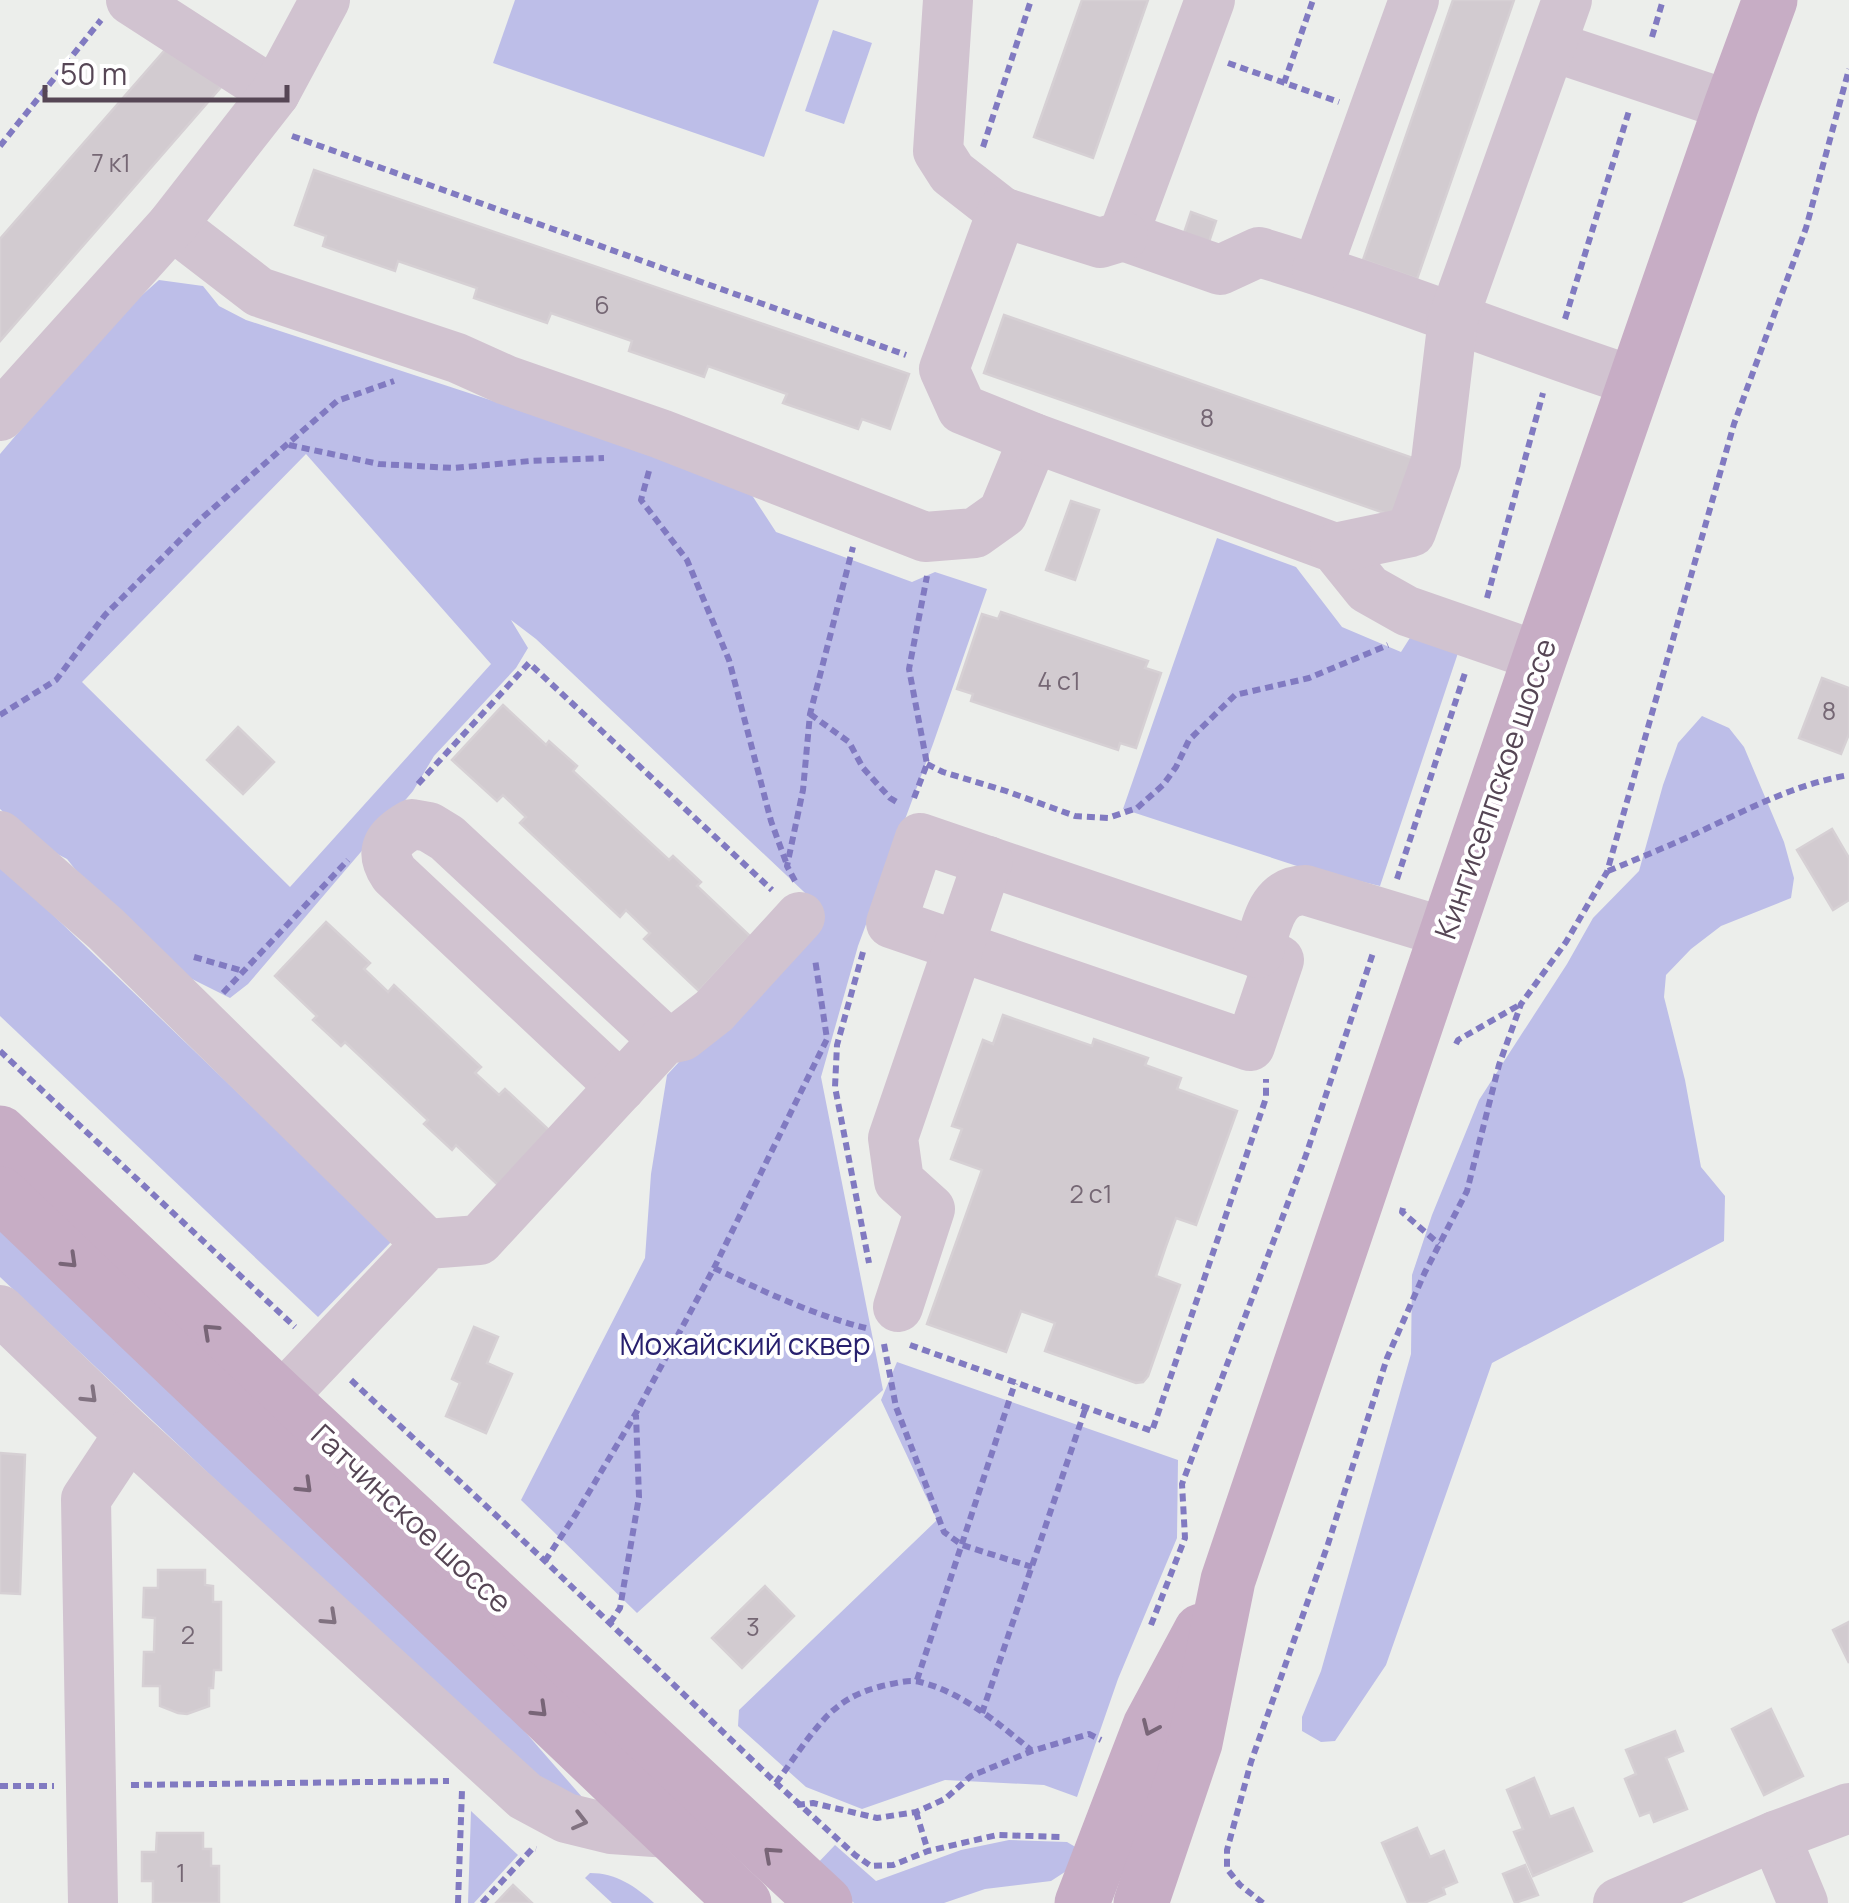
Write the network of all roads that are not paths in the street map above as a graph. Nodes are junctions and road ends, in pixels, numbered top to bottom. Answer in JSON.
{"nodes":[{"id":1,"x":325,"y":0,"type":"edge"},
{"id":2,"x":948,"y":0,"type":"edge"},
{"id":3,"x":1210,"y":0,"type":"edge"},
{"id":4,"x":1414,"y":0,"type":"edge"},
{"id":5,"x":1770,"y":0,"type":"edge"},
{"id":6,"x":143,"y":7,"type":"edge"},
{"id":7,"x":1559,"y":23,"type":"edge"},
{"id":8,"x":275,"y":93,"type":"junction"},
{"id":9,"x":1731,"y":106,"type":"junction"},
{"id":10,"x":986,"y":199,"type":"junction"},
{"id":11,"x":172,"y":225,"type":"junction"},
{"id":12,"x":1123,"y":236,"type":"junction"},
{"id":13,"x":1317,"y":269,"type":"junction"},
{"id":14,"x":1453,"y":319,"type":"junction"},
{"id":15,"x":1636,"y":382,"type":"junction"},
{"id":16,"x":0,"y":416,"type":"edge"},
{"id":17,"x":1034,"y":438,"type":"junction"},
{"id":18,"x":1335,"y":548,"type":"junction"},
{"id":19,"x":1540,"y":657,"type":"junction"},
{"id":20,"x":0,"y":836,"type":"edge"},
{"id":21,"x":988,"y":861,"type":"junction"},
{"id":22,"x":805,"y":920,"type":"road end"},
{"id":23,"x":1447,"y":933,"type":"junction"},
{"id":24,"x":959,"y":946,"type":"junction"},
{"id":25,"x":1258,"y":953,"type":"junction"},
{"id":26,"x":664,"y":1040,"type":"junction"},
{"id":27,"x":621,"y":1087,"type":"junction"},
{"id":28,"x":0,"y":1133,"type":"edge"},
{"id":29,"x":0,"y":1194,"type":"edge"},
{"id":30,"x":427,"y":1244,"type":"junction"},
{"id":31,"x":0,"y":1310,"type":"edge"},
{"id":32,"x":890,"y":1319,"type":"road end"},
{"id":33,"x":281,"y":1398,"type":"junction"},
{"id":34,"x":129,"y":1434,"type":"junction"},
{"id":35,"x":1228,"y":1580,"type":"junction"},
{"id":36,"x":1849,"y":1808,"type":"edge"},
{"id":37,"x":669,"y":1833,"type":"junction"},
{"id":38,"x":1775,"y":1836,"type":"junction"},
{"id":39,"x":93,"y":1903,"type":"edge"},
{"id":40,"x":744,"y":1903,"type":"edge"},
{"id":41,"x":825,"y":1903,"type":"edge"},
{"id":42,"x":1082,"y":1903,"type":"edge"},
{"id":43,"x":1142,"y":1903,"type":"edge"},
{"id":44,"x":1618,"y":1903,"type":"edge"},
{"id":45,"x":1803,"y":1903,"type":"edge"}],
"edges":[{"from":1,"to":8,"type":"street"},
{"from":2,"to":10,"type":"street"},
{"from":3,"to":12,"type":"street"},
{"from":4,"to":13,"type":"street"},
{"from":5,"to":9,"type":"main road","name":"Кингисеппское шоссе"},
{"from":6,"to":8,"type":"street"},
{"from":7,"to":9,"type":"street"},
{"from":7,"to":14,"type":"street"},
{"from":8,"to":11,"type":"street"},
{"from":9,"to":15,"type":"main road","name":"Кингисеппское шоссе"},
{"from":10,"to":12,"type":"street"},
{"from":10,"to":17,"type":"street"},
{"from":11,"to":16,"type":"street"},
{"from":11,"to":17,"type":"street"},
{"from":12,"to":13,"type":"street"},
{"from":13,"to":14,"type":"street"},
{"from":14,"to":15,"type":"street"},
{"from":14,"to":18,"type":"street"},
{"from":15,"to":19,"type":"main road","name":"Кингисеппское шоссе"},
{"from":17,"to":18,"type":"street"},
{"from":18,"to":19,"type":"street"},
{"from":19,"to":23,"type":"main road","name":"Кингисеппское шоссе"},
{"from":20,"to":30,"type":"street"},
{"from":21,"to":24,"type":"street"},
{"from":21,"to":24,"type":"street"},
{"from":21,"to":25,"type":"street"},
{"from":22,"to":26,"type":"street"},
{"from":23,"to":25,"type":"street"},
{"from":23,"to":35,"type":"main road","name":"Кингисеппское шоссе"},
{"from":24,"to":25,"type":"street"},
{"from":24,"to":32,"type":"street"},
{"from":26,"to":27,"type":"street"},
{"from":26,"to":27,"type":"street"},
{"from":27,"to":30,"type":"street"},
{"from":33,"to":28,"type":"main road","name":"Гатчинское шоссе","one_way":true},
{"from":29,"to":37,"type":"main road","name":"Гатчинское шоссе","one_way":true},
{"from":30,"to":33,"type":"street"},
{"from":31,"to":34,"type":"street","one_way":true},
{"from":41,"to":33,"type":"main road","name":"Гатчинское шоссе","one_way":true},
{"from":34,"to":37,"type":"street","one_way":true},
{"from":34,"to":39,"type":"street"},
{"from":35,"to":42,"type":"main road","name":"Кингисеппское шоссе","one_way":true},
{"from":35,"to":43,"type":"main road","name":"Кингисеппское шоссе"},
{"from":36,"to":38,"type":"street"},
{"from":37,"to":40,"type":"main road","name":"Гатчинское шоссе"},
{"from":38,"to":44,"type":"street"},
{"from":38,"to":45,"type":"street"}]}
